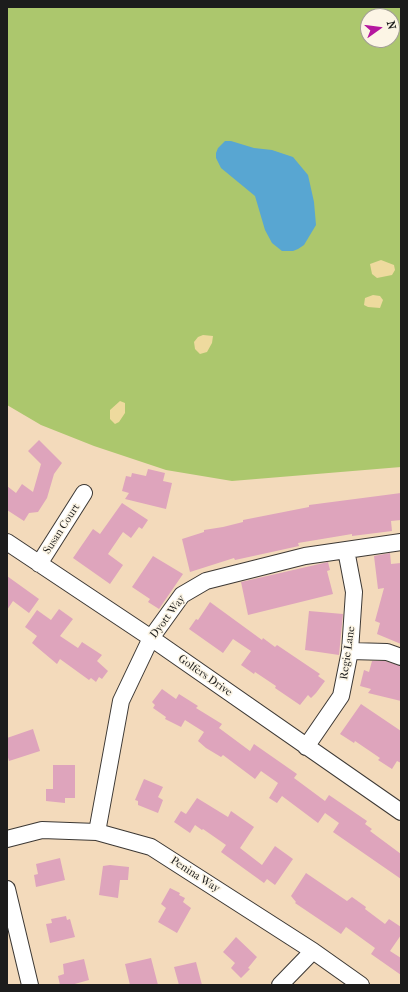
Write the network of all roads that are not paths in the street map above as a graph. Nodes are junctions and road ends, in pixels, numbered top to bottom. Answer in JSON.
{"nodes":[{"id":1,"x":84,"y":493,"type":"dead end"},
{"id":2,"x":7,"y":542,"type":"edge"},
{"id":3,"x":401,"y":542,"type":"edge"},
{"id":4,"x":346,"y":550,"type":"junction"},
{"id":5,"x":39,"y":564,"type":"junction"},
{"id":6,"x":151,"y":638,"type":"junction"},
{"id":7,"x":350,"y":651,"type":"junction"},
{"id":8,"x":401,"y":657,"type":"edge"},
{"id":9,"x":306,"y":747,"type":"junction"},
{"id":10,"x":401,"y":812,"type":"edge"},
{"id":11,"x":97,"y":832,"type":"junction"},
{"id":12,"x":7,"y":839,"type":"edge"},
{"id":13,"x":7,"y":888,"type":"edge"},
{"id":14,"x":313,"y":951,"type":"junction"},
{"id":15,"x":30,"y":985,"type":"edge"},
{"id":16,"x":280,"y":985,"type":"edge"},
{"id":17,"x":361,"y":985,"type":"edge"}],
"edges":[{"from":1,"to":5,"type":"street","name":"Susan Court"},
{"from":2,"to":5,"type":"street","name":"Golfers Drive"},
{"from":3,"to":4,"type":"street","name":"Dyott Way"},
{"from":4,"to":6,"type":"street","name":"Dyott Way"},
{"from":4,"to":7,"type":"street","name":"Regie Lane"},
{"from":5,"to":6,"type":"street","name":"Golfers Drive"},
{"from":6,"to":9,"type":"street","name":"Golfers Drive"},
{"from":6,"to":11,"type":"street","name":"Dyott Way"},
{"from":7,"to":8,"type":"street"},
{"from":7,"to":9,"type":"street","name":"Regie Lane"},
{"from":9,"to":10,"type":"street","name":"Golfers Drive"},
{"from":11,"to":12,"type":"street","name":"Penina Way"},
{"from":11,"to":14,"type":"street","name":"Penina Way"},
{"from":13,"to":15,"type":"street"},
{"from":14,"to":16,"type":"street"},
{"from":14,"to":17,"type":"street","name":"Penina Way"}]}
